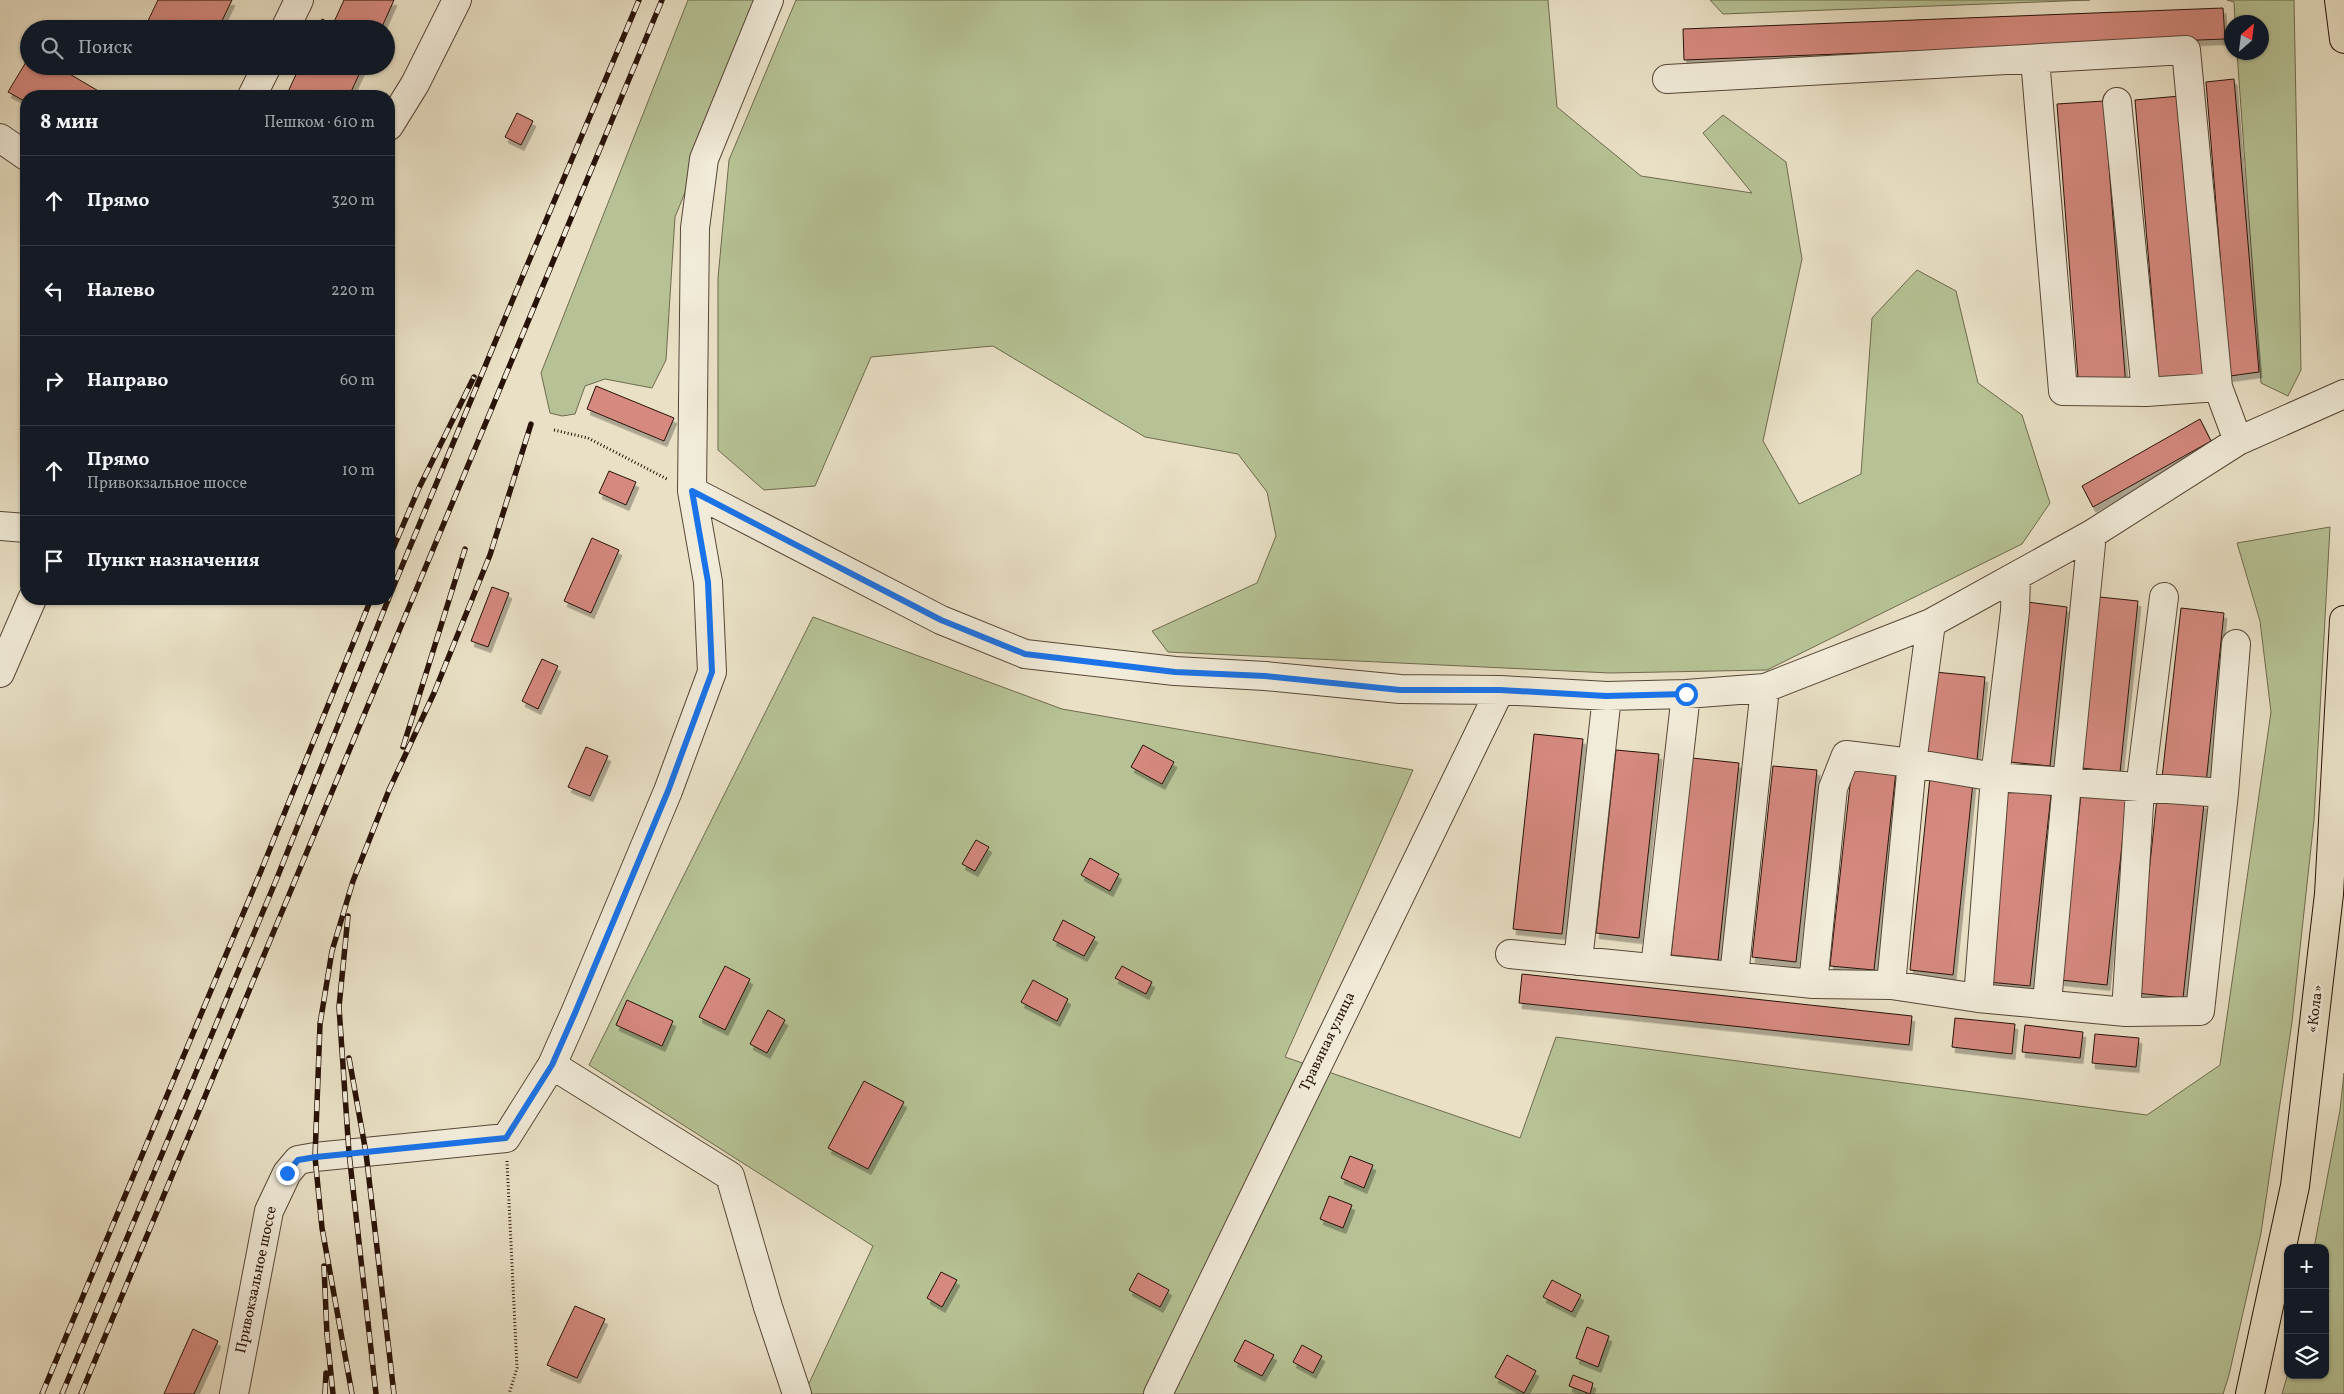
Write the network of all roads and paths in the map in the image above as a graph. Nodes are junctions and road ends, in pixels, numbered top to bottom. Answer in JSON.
{"nodes":[{"id":1,"x":298,"y":0,"type":"edge"},
{"id":2,"x":457,"y":0,"type":"edge"},
{"id":3,"x":769,"y":0,"type":"edge"},
{"id":4,"x":2339,"y":0,"type":"edge"},
{"id":5,"x":289,"y":20,"type":"edge"},
{"id":6,"x":2344,"y":38,"type":"edge"},
{"id":7,"x":2036,"y":59,"type":"junction"},
{"id":8,"x":262,"y":75,"type":"edge"},
{"id":9,"x":1667,"y":79,"type":"dead end"},
{"id":10,"x":255,"y":90,"type":"edge"},
{"id":11,"x":2117,"y":102,"type":"dead end"},
{"id":12,"x":395,"y":116,"type":"edge"},
{"id":13,"x":0,"y":138,"type":"edge"},
{"id":14,"x":20,"y":152,"type":"edge"},
{"id":15,"x":2218,"y":387,"type":"junction"},
{"id":16,"x":2146,"y":392,"type":"junction"},
{"id":17,"x":2344,"y":394,"type":"edge"},
{"id":18,"x":554,"y":430,"type":"dead end"},
{"id":19,"x":2238,"y":441,"type":"junction"},
{"id":20,"x":692,"y":491,"type":"junction"},
{"id":21,"x":0,"y":526,"type":"edge"},
{"id":22,"x":20,"y":528,"type":"edge"},
{"id":23,"x":2092,"y":534,"type":"junction"},
{"id":24,"x":2016,"y":576,"type":"junction"},
{"id":25,"x":2164,"y":597,"type":"dead end"},
{"id":26,"x":29,"y":605,"type":"edge"},
{"id":27,"x":2344,"y":620,"type":"edge"},
{"id":28,"x":1931,"y":623,"type":"junction"},
{"id":29,"x":2236,"y":644,"type":"dead end"},
{"id":30,"x":0,"y":673,"type":"edge"},
{"id":31,"x":1765,"y":688,"type":"junction"},
{"id":32,"x":1500,"y":690,"type":"junction"},
{"id":33,"x":1686,"y":694,"type":"junction"},
{"id":34,"x":1606,"y":696,"type":"junction"},
{"id":35,"x":1912,"y":763,"type":"junction"},
{"id":36,"x":1995,"y":777,"type":"junction"},
{"id":37,"x":2067,"y":783,"type":"junction"},
{"id":38,"x":2140,"y":789,"type":"junction"},
{"id":39,"x":2224,"y":793,"type":"junction"},
{"id":40,"x":1510,"y":954,"type":"dead end"},
{"id":41,"x":1578,"y":961,"type":"junction"},
{"id":42,"x":1655,"y":968,"type":"junction"},
{"id":43,"x":1734,"y":976,"type":"junction"},
{"id":44,"x":1813,"y":984,"type":"junction"},
{"id":45,"x":1890,"y":985,"type":"junction"},
{"id":46,"x":1978,"y":998,"type":"junction"},
{"id":47,"x":2047,"y":1004,"type":"junction"},
{"id":48,"x":2126,"y":1012,"type":"junction"},
{"id":49,"x":552,"y":1065,"type":"junction"},
{"id":50,"x":506,"y":1138,"type":"junction"},
{"id":51,"x":234,"y":1394,"type":"edge"},
{"id":52,"x":509,"y":1394,"type":"edge"},
{"id":53,"x":797,"y":1394,"type":"edge"},
{"id":54,"x":1158,"y":1394,"type":"edge"},
{"id":55,"x":2250,"y":1394,"type":"edge"}],
"edges":[{"from":1,"to":5,"type":"street"},
{"from":2,"to":12,"type":"street"},
{"from":3,"to":20,"type":"street"},
{"from":4,"to":6,"type":"highway"},
{"from":7,"to":9,"type":"street"},
{"from":7,"to":15,"type":"street"},
{"from":7,"to":16,"type":"street"},
{"from":8,"to":10,"type":"street"},
{"from":11,"to":16,"type":"street"},
{"from":13,"to":14,"type":"street"},
{"from":15,"to":16,"type":"street"},
{"from":15,"to":19,"type":"street"},
{"from":17,"to":19,"type":"street"},
{"from":18,"to":20,"type":"path"},
{"from":19,"to":23,"type":"street"},
{"from":20,"to":32,"type":"street"},
{"from":20,"to":49,"type":"street"},
{"from":21,"to":22,"type":"street"},
{"from":23,"to":24,"type":"street"},
{"from":23,"to":37,"type":"street"},
{"from":24,"to":28,"type":"street"},
{"from":24,"to":36,"type":"street"},
{"from":25,"to":38,"type":"street"},
{"from":26,"to":30,"type":"street"},
{"from":27,"to":55,"type":"highway","name":"«Кола»"},
{"from":28,"to":31,"type":"street"},
{"from":28,"to":35,"type":"street"},
{"from":29,"to":39,"type":"street"},
{"from":31,"to":33,"type":"street"},
{"from":31,"to":43,"type":"street"},
{"from":32,"to":34,"type":"street"},
{"from":32,"to":54,"type":"street","name":"Травяная улица"},
{"from":33,"to":34,"type":"street"},
{"from":33,"to":42,"type":"street"},
{"from":34,"to":41,"type":"street"},
{"from":35,"to":36,"type":"street"},
{"from":35,"to":44,"type":"street"},
{"from":35,"to":45,"type":"street"},
{"from":36,"to":37,"type":"street"},
{"from":36,"to":46,"type":"street"},
{"from":37,"to":38,"type":"street"},
{"from":37,"to":47,"type":"street"},
{"from":38,"to":39,"type":"street"},
{"from":38,"to":48,"type":"street"},
{"from":39,"to":48,"type":"street"},
{"from":40,"to":41,"type":"street"},
{"from":41,"to":42,"type":"street"},
{"from":42,"to":43,"type":"street"},
{"from":43,"to":44,"type":"street"},
{"from":44,"to":45,"type":"street"},
{"from":45,"to":46,"type":"street"},
{"from":46,"to":47,"type":"street"},
{"from":47,"to":48,"type":"street"},
{"from":49,"to":50,"type":"street"},
{"from":49,"to":53,"type":"street"},
{"from":50,"to":51,"type":"street","name":"Привокзальное шоссе"},
{"from":50,"to":52,"type":"path"}]}
